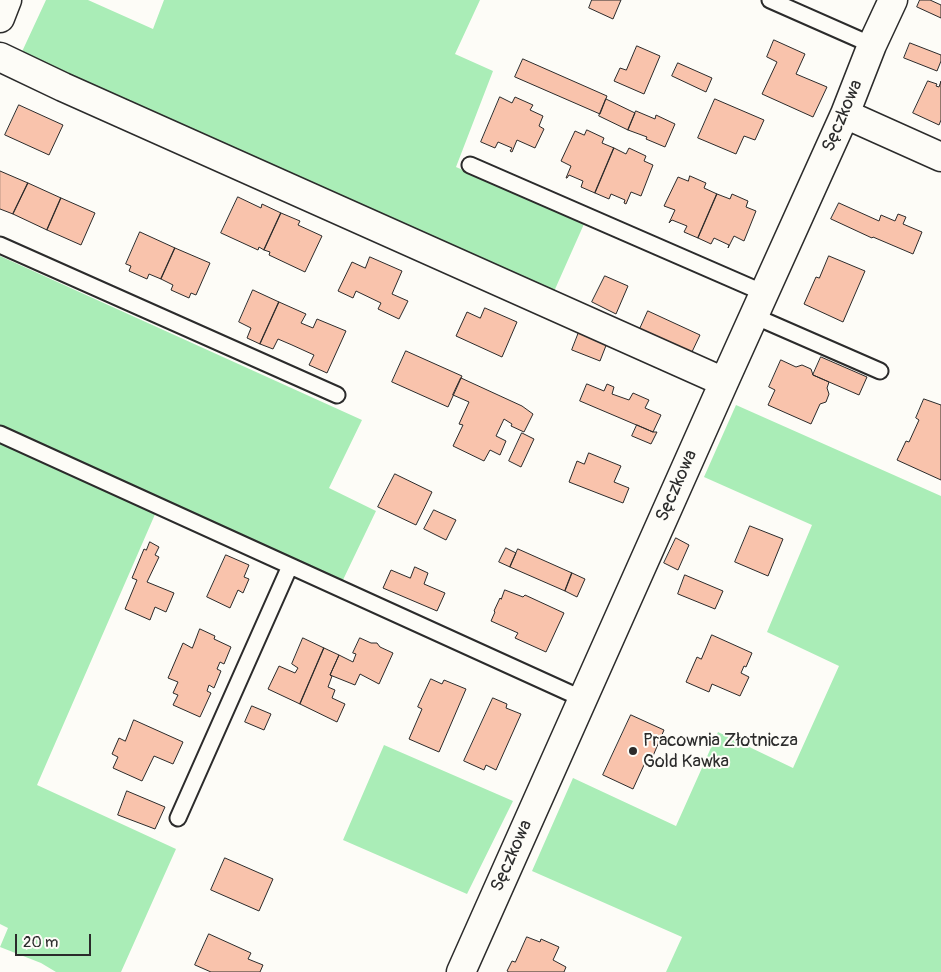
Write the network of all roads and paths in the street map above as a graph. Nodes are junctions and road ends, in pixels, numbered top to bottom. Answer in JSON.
{"nodes":[{"id":1,"x":7,"y":0,"type":"edge"},
{"id":2,"x":770,"y":0,"type":"edge"},
{"id":3,"x":893,"y":0,"type":"edge"},
{"id":4,"x":0,"y":18,"type":"edge"},
{"id":5,"x":872,"y":45,"type":"junction"},
{"id":6,"x":0,"y":57,"type":"edge"},
{"id":7,"x":845,"y":114,"type":"junction"},
{"id":8,"x":941,"y":157,"type":"edge"},
{"id":9,"x":470,"y":165,"type":"dead end"},
{"id":10,"x":0,"y":244,"type":"edge"},
{"id":11,"x":759,"y":304,"type":"junction"},
{"id":12,"x":880,"y":372,"type":"dead end"},
{"id":13,"x":724,"y":382,"type":"junction"},
{"id":14,"x":337,"y":395,"type":"dead end"},
{"id":15,"x":0,"y":434,"type":"edge"},
{"id":16,"x":290,"y":566,"type":"junction"},
{"id":17,"x":583,"y":699,"type":"junction"},
{"id":18,"x":178,"y":818,"type":"dead end"},
{"id":19,"x":461,"y":972,"type":"edge"}],
"edges":[{"from":1,"to":4,"type":"street"},
{"from":2,"to":5,"type":"lane"},
{"from":3,"to":5,"type":"street","name":"Sęczkowa"},
{"from":5,"to":7,"type":"street","name":"Sęczkowa"},
{"from":6,"to":13,"type":"street"},
{"from":7,"to":8,"type":"street"},
{"from":7,"to":11,"type":"street","name":"Sęczkowa"},
{"from":9,"to":11,"type":"lane"},
{"from":10,"to":14,"type":"lane"},
{"from":11,"to":12,"type":"lane"},
{"from":11,"to":13,"type":"street","name":"Sęczkowa"},
{"from":13,"to":17,"type":"street","name":"Sęczkowa"},
{"from":15,"to":16,"type":"lane"},
{"from":16,"to":17,"type":"lane"},
{"from":16,"to":18,"type":"lane"},
{"from":17,"to":19,"type":"street","name":"Sęczkowa"}]}
